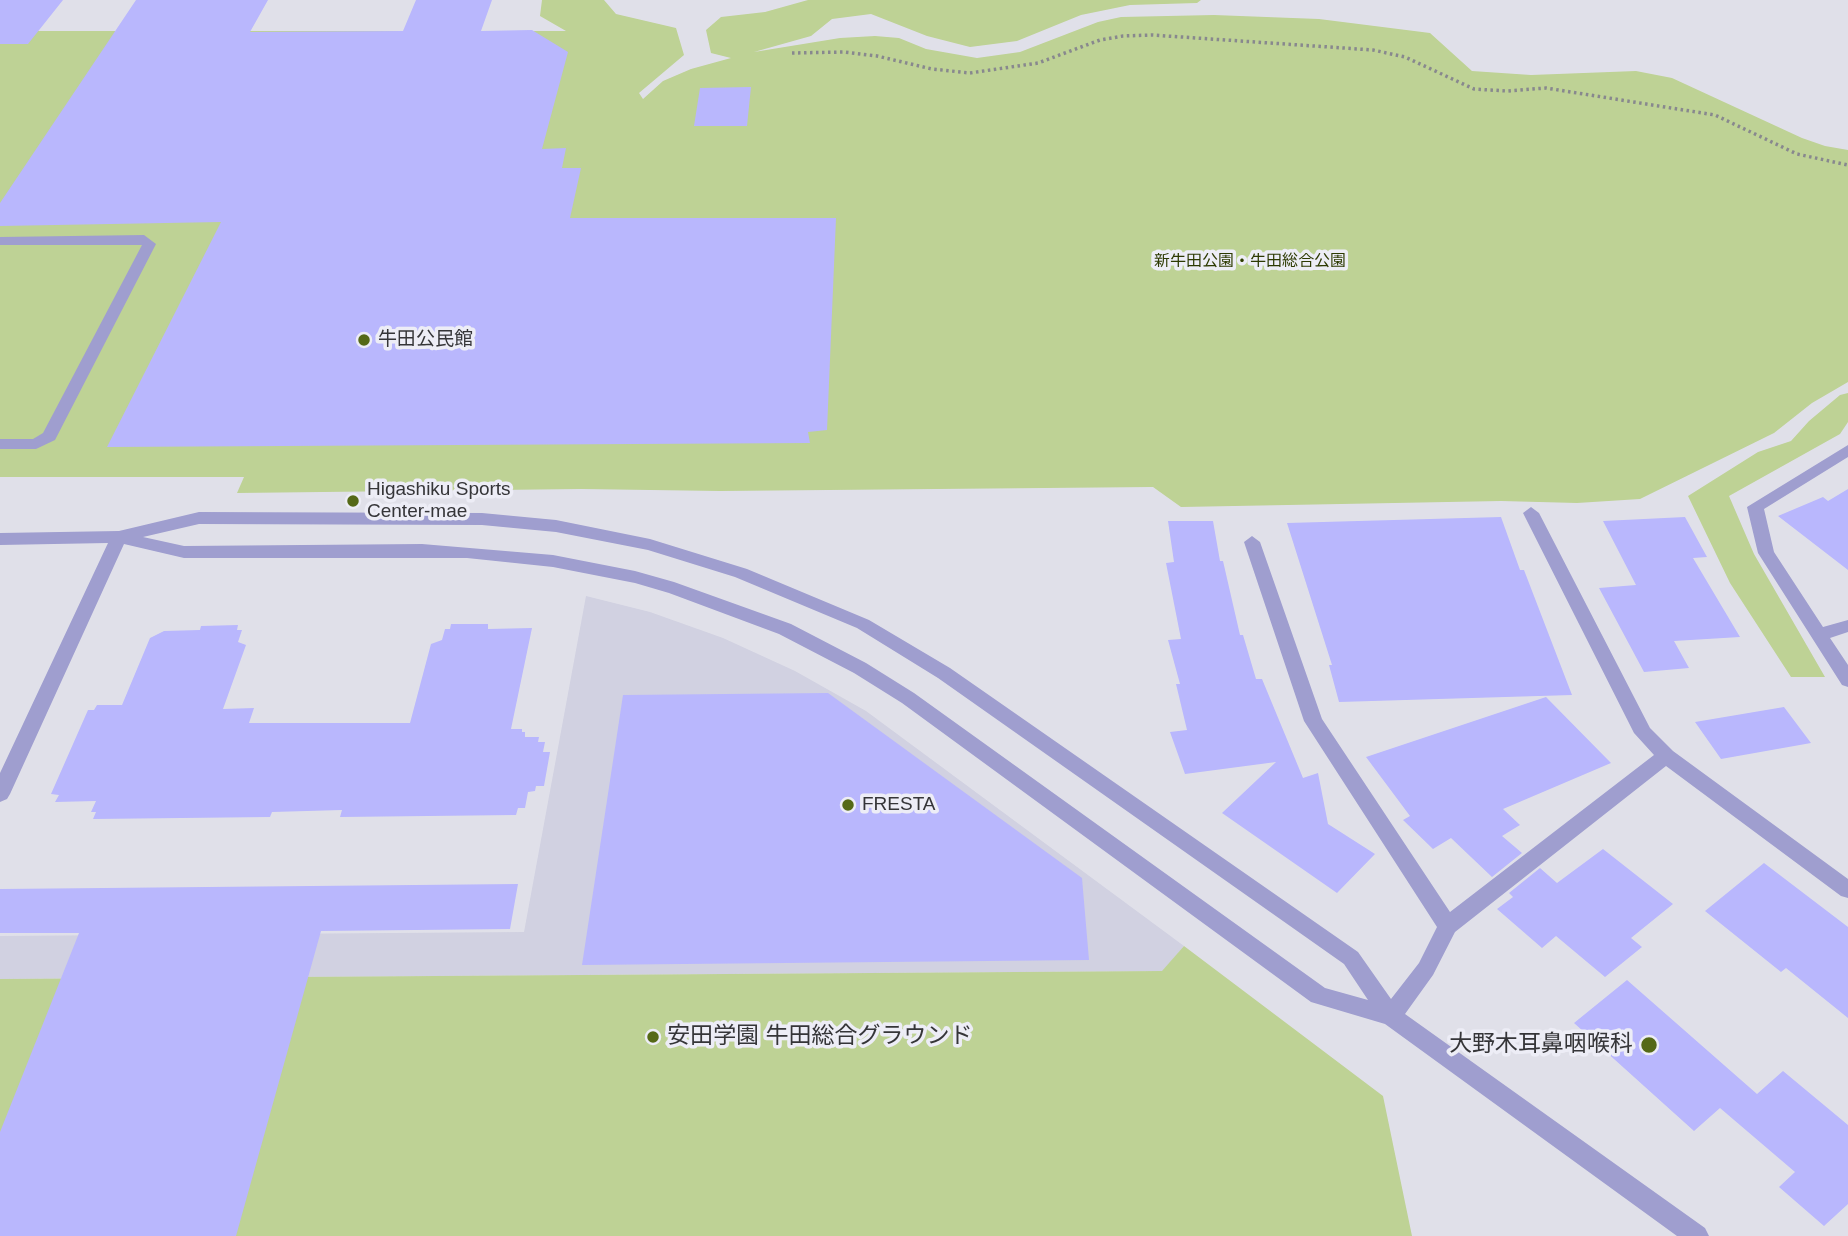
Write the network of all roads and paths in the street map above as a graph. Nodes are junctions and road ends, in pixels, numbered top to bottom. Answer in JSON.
{"nodes":[{"id":1,"x":792,"y":53,"type":"dead end"},
{"id":2,"x":1848,"y":165,"type":"edge"},
{"id":3,"x":0,"y":241,"type":"edge"},
{"id":4,"x":0,"y":444,"type":"edge"},
{"id":5,"x":1848,"y":450,"type":"edge"},
{"id":6,"x":1531,"y":513,"type":"dead end"},
{"id":7,"x":119,"y":537,"type":"junction"},
{"id":8,"x":0,"y":539,"type":"edge"},
{"id":9,"x":1252,"y":542,"type":"dead end"},
{"id":10,"x":1848,"y":626,"type":"edge"},
{"id":11,"x":1819,"y":635,"type":"junction"},
{"id":12,"x":1848,"y":680,"type":"edge"},
{"id":13,"x":1666,"y":756,"type":"junction"},
{"id":14,"x":0,"y":794,"type":"edge"},
{"id":15,"x":1848,"y":890,"type":"edge"},
{"id":16,"x":1448,"y":926,"type":"junction"},
{"id":17,"x":1391,"y":1016,"type":"junction"},
{"id":18,"x":1698,"y":1236,"type":"edge"}],
"edges":[{"from":1,"to":2,"type":"path"},
{"from":3,"to":4,"type":"street"},
{"from":5,"to":11,"type":"street"},
{"from":6,"to":13,"type":"street"},
{"from":7,"to":8,"type":"street"},
{"from":7,"to":14,"type":"street"},
{"from":7,"to":17,"type":"street"},
{"from":7,"to":17,"type":"street"},
{"from":9,"to":16,"type":"street"},
{"from":10,"to":11,"type":"street"},
{"from":11,"to":12,"type":"street"},
{"from":13,"to":15,"type":"street"},
{"from":13,"to":16,"type":"street"},
{"from":16,"to":17,"type":"street"},
{"from":17,"to":18,"type":"street"}]}
